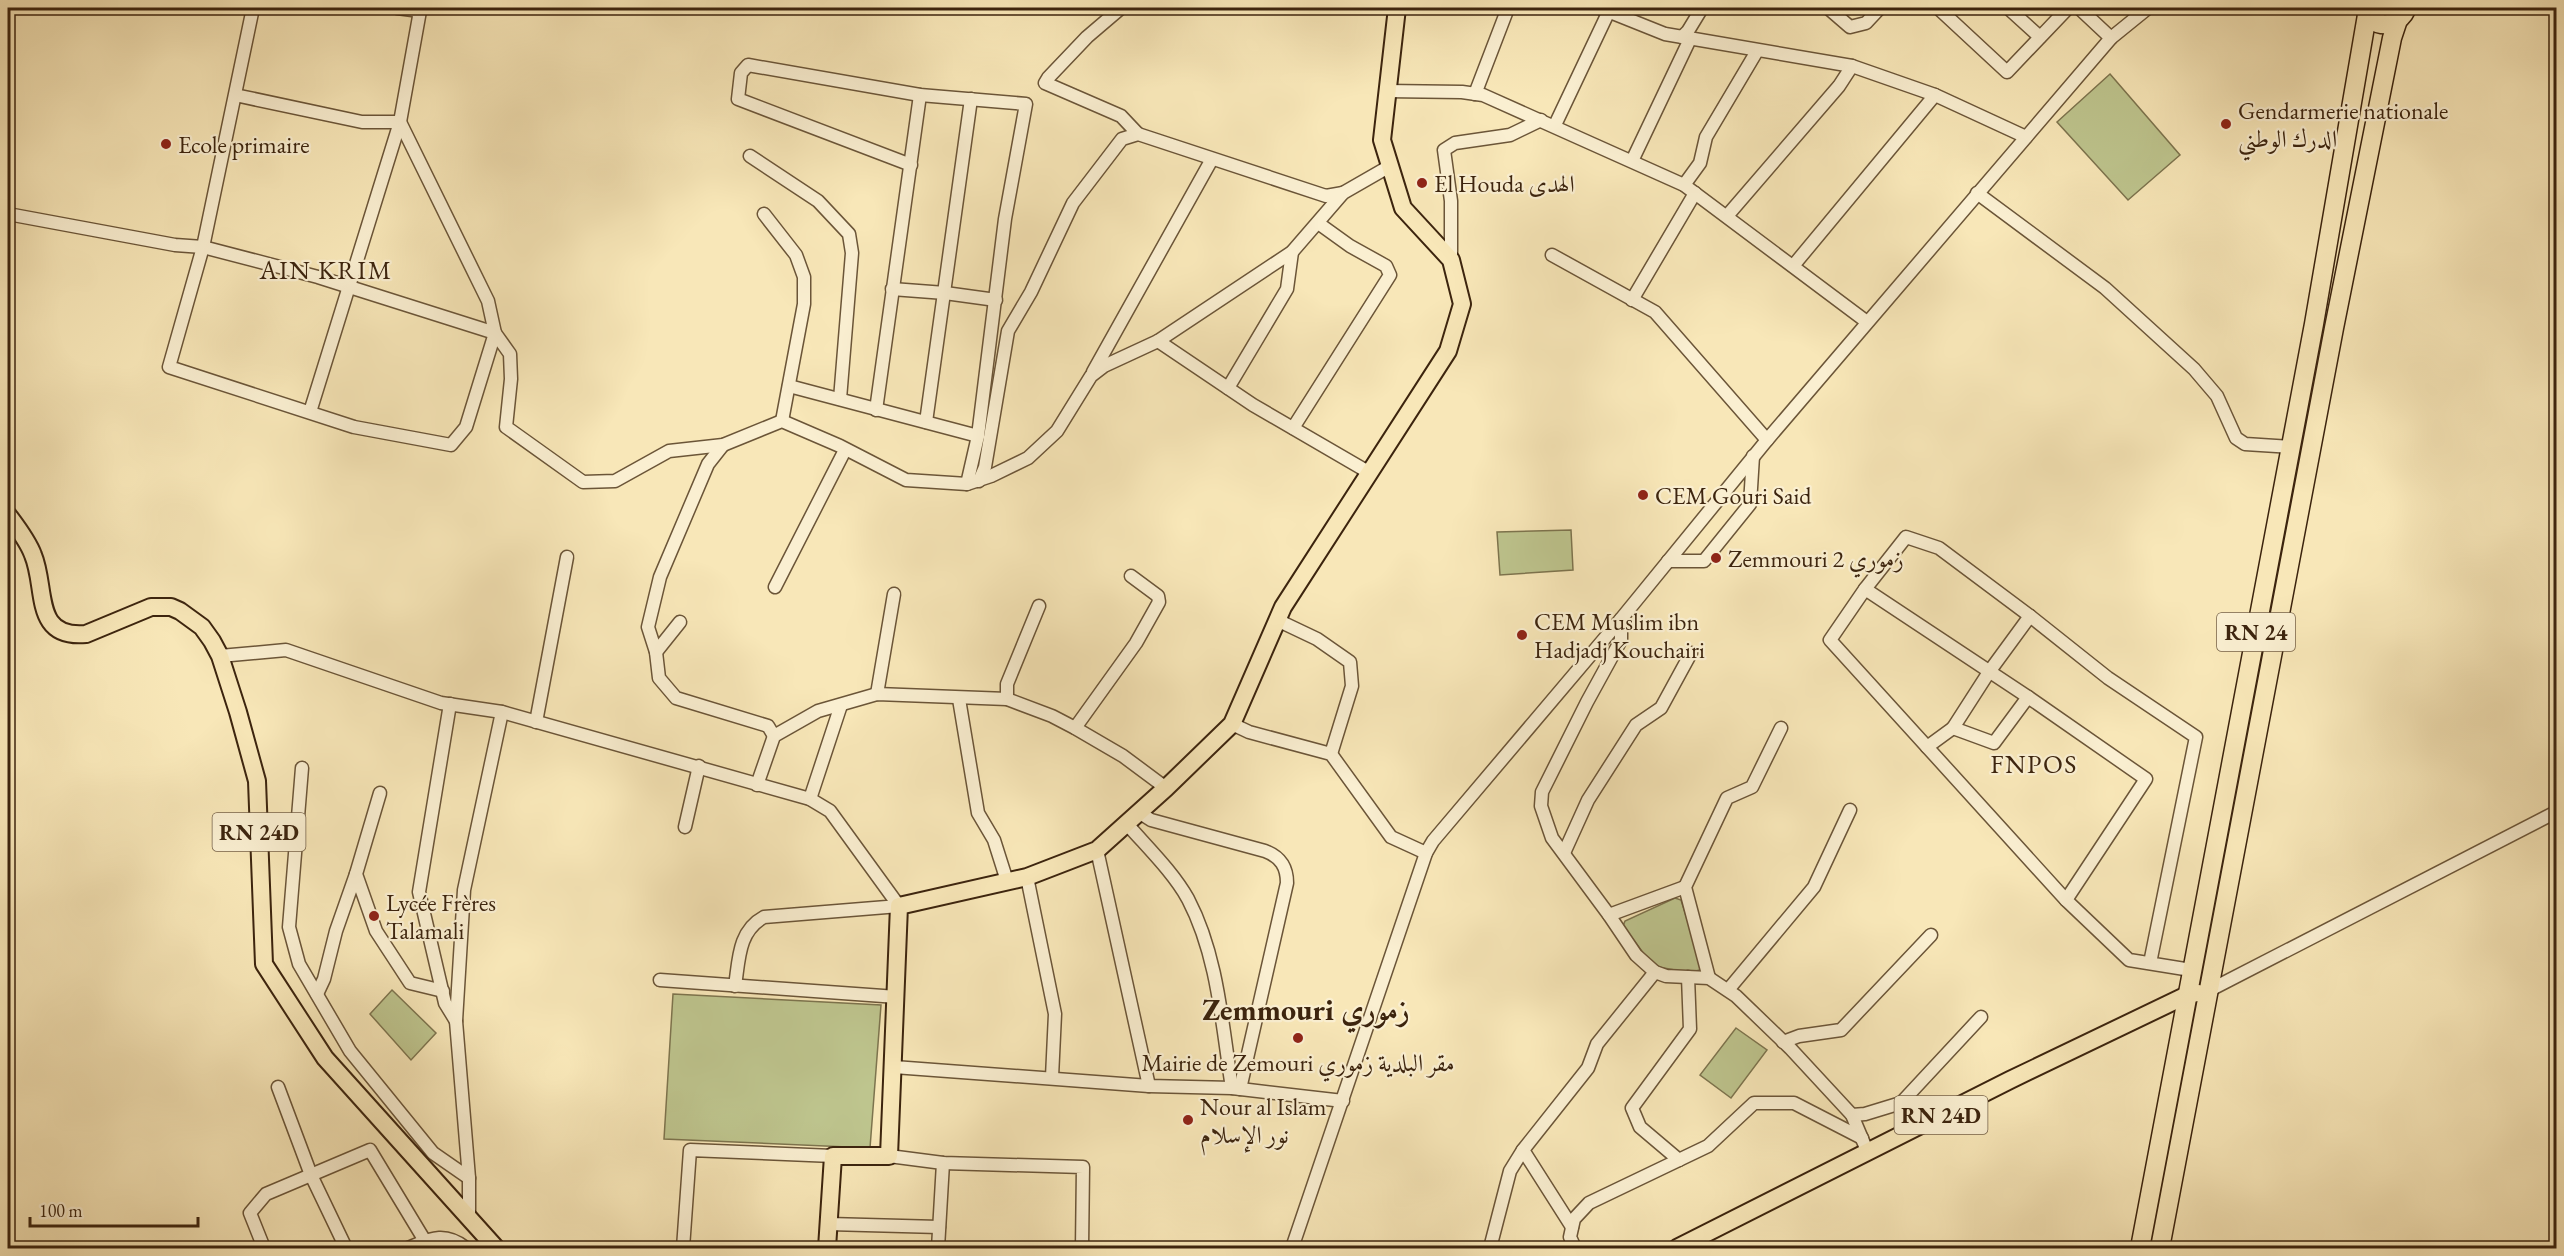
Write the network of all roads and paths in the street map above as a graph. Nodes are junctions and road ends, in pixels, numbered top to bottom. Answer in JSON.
{"nodes":[{"id":1,"x":253,"y":8,"type":"edge"},
{"id":2,"x":397,"y":8,"type":"edge"},
{"id":3,"x":1121,"y":8,"type":"edge"},
{"id":4,"x":1397,"y":8,"type":"edge"},
{"id":5,"x":1508,"y":8,"type":"edge"},
{"id":6,"x":1701,"y":8,"type":"edge"},
{"id":7,"x":1828,"y":8,"type":"edge"},
{"id":8,"x":1877,"y":8,"type":"edge"},
{"id":9,"x":1938,"y":8,"type":"edge"},
{"id":10,"x":2008,"y":8,"type":"edge"},
{"id":11,"x":2068,"y":8,"type":"edge"},
{"id":12,"x":2079,"y":8,"type":"edge"},
{"id":13,"x":2148,"y":8,"type":"edge"},
{"id":14,"x":1604,"y":9,"type":"edge"},
{"id":15,"x":2364,"y":11,"type":"edge"},
{"id":16,"x":2402,"y":14,"type":"edge"},
{"id":17,"x":2040,"y":37,"type":"junction"},
{"id":18,"x":1686,"y":38,"type":"junction"},
{"id":19,"x":2111,"y":38,"type":"junction"},
{"id":20,"x":1757,"y":51,"type":"junction"},
{"id":21,"x":1852,"y":66,"type":"junction"},
{"id":22,"x":1386,"y":91,"type":"junction"},
{"id":23,"x":1475,"y":93,"type":"junction"},
{"id":24,"x":235,"y":95,"type":"junction"},
{"id":25,"x":920,"y":95,"type":"junction"},
{"id":26,"x":1935,"y":95,"type":"junction"},
{"id":27,"x":971,"y":99,"type":"junction"},
{"id":28,"x":1541,"y":120,"type":"junction"},
{"id":29,"x":400,"y":122,"type":"junction"},
{"id":30,"x":1555,"y":125,"type":"junction"},
{"id":31,"x":1138,"y":134,"type":"junction"},
{"id":32,"x":2026,"y":137,"type":"junction"},
{"id":33,"x":750,"y":156,"type":"dead end"},
{"id":34,"x":1212,"y":159,"type":"junction"},
{"id":35,"x":1632,"y":161,"type":"junction"},
{"id":36,"x":911,"y":165,"type":"junction"},
{"id":37,"x":1390,"y":166,"type":"junction"},
{"id":38,"x":1689,"y":189,"type":"junction"},
{"id":39,"x":1343,"y":193,"type":"junction"},
{"id":40,"x":1977,"y":193,"type":"junction"},
{"id":41,"x":8,"y":214,"type":"edge"},
{"id":42,"x":764,"y":214,"type":"dead end"},
{"id":43,"x":1727,"y":216,"type":"junction"},
{"id":44,"x":1318,"y":223,"type":"junction"},
{"id":45,"x":203,"y":247,"type":"junction"},
{"id":46,"x":1293,"y":252,"type":"junction"},
{"id":47,"x":1552,"y":255,"type":"dead end"},
{"id":48,"x":1451,"y":260,"type":"junction"},
{"id":49,"x":1793,"y":266,"type":"junction"},
{"id":50,"x":350,"y":287,"type":"junction"},
{"id":51,"x":892,"y":289,"type":"junction"},
{"id":52,"x":945,"y":292,"type":"junction"},
{"id":53,"x":996,"y":300,"type":"junction"},
{"id":54,"x":1632,"y":300,"type":"junction"},
{"id":55,"x":1867,"y":322,"type":"junction"},
{"id":56,"x":495,"y":333,"type":"junction"},
{"id":57,"x":1158,"y":341,"type":"junction"},
{"id":58,"x":1091,"y":375,"type":"junction"},
{"id":59,"x":789,"y":386,"type":"junction"},
{"id":60,"x":1228,"y":388,"type":"junction"},
{"id":61,"x":840,"y":399,"type":"junction"},
{"id":62,"x":876,"y":410,"type":"junction"},
{"id":63,"x":310,"y":412,"type":"junction"},
{"id":64,"x":782,"y":421,"type":"junction"},
{"id":65,"x":926,"y":422,"type":"junction"},
{"id":66,"x":1293,"y":428,"type":"junction"},
{"id":67,"x":978,"y":436,"type":"junction"},
{"id":68,"x":1767,"y":440,"type":"junction"},
{"id":69,"x":723,"y":445,"type":"junction"},
{"id":70,"x":2291,"y":447,"type":"junction"},
{"id":71,"x":845,"y":450,"type":"junction"},
{"id":72,"x":1753,"y":456,"type":"junction"},
{"id":73,"x":1370,"y":473,"type":"junction"},
{"id":74,"x":980,"y":477,"type":"junction"},
{"id":75,"x":8,"y":515,"type":"edge"},
{"id":76,"x":567,"y":557,"type":"dead end"},
{"id":77,"x":1668,"y":561,"type":"junction"},
{"id":78,"x":1131,"y":576,"type":"dead end"},
{"id":79,"x":775,"y":587,"type":"dead end"},
{"id":80,"x":1865,"y":589,"type":"junction"},
{"id":81,"x":894,"y":594,"type":"dead end"},
{"id":82,"x":1039,"y":606,"type":"dead end"},
{"id":83,"x":2030,"y":616,"type":"junction"},
{"id":84,"x":1621,"y":619,"type":"junction"},
{"id":85,"x":1277,"y":620,"type":"junction"},
{"id":86,"x":680,"y":622,"type":"dead end"},
{"id":87,"x":656,"y":652,"type":"junction"},
{"id":88,"x":1690,"y":653,"type":"dead end"},
{"id":89,"x":220,"y":656,"type":"junction"},
{"id":90,"x":1989,"y":672,"type":"junction"},
{"id":91,"x":877,"y":694,"type":"junction"},
{"id":92,"x":2028,"y":697,"type":"junction"},
{"id":93,"x":959,"y":699,"type":"junction"},
{"id":94,"x":1007,"y":699,"type":"junction"},
{"id":95,"x":450,"y":704,"type":"junction"},
{"id":96,"x":841,"y":705,"type":"junction"},
{"id":97,"x":502,"y":712,"type":"junction"},
{"id":98,"x":536,"y":722,"type":"junction"},
{"id":99,"x":1232,"y":724,"type":"junction"},
{"id":100,"x":1075,"y":728,"type":"junction"},
{"id":101,"x":1781,"y":728,"type":"dead end"},
{"id":102,"x":1953,"y":728,"type":"junction"},
{"id":103,"x":774,"y":736,"type":"junction"},
{"id":104,"x":1928,"y":747,"type":"junction"},
{"id":105,"x":1330,"y":754,"type":"junction"},
{"id":106,"x":699,"y":766,"type":"junction"},
{"id":107,"x":302,"y":768,"type":"dead end"},
{"id":108,"x":757,"y":784,"type":"junction"},
{"id":109,"x":1166,"y":788,"type":"junction"},
{"id":110,"x":380,"y":793,"type":"dead end"},
{"id":111,"x":810,"y":799,"type":"junction"},
{"id":112,"x":1850,"y":810,"type":"dead end"},
{"id":113,"x":2556,"y":812,"type":"edge"},
{"id":114,"x":1140,"y":813,"type":"junction"},
{"id":115,"x":1127,"y":824,"type":"junction"},
{"id":116,"x":685,"y":827,"type":"dead end"},
{"id":117,"x":1097,"y":850,"type":"junction"},
{"id":118,"x":1426,"y":853,"type":"junction"},
{"id":119,"x":1564,"y":853,"type":"junction"},
{"id":120,"x":356,"y":874,"type":"junction"},
{"id":121,"x":1027,"y":877,"type":"junction"},
{"id":122,"x":1006,"y":882,"type":"junction"},
{"id":123,"x":1685,"y":887,"type":"junction"},
{"id":124,"x":2066,"y":900,"type":"junction"},
{"id":125,"x":899,"y":906,"type":"junction"},
{"id":126,"x":1610,"y":915,"type":"junction"},
{"id":127,"x":1931,"y":935,"type":"dead end"},
{"id":128,"x":2150,"y":963,"type":"junction"},
{"id":129,"x":2192,"y":970,"type":"junction"},
{"id":130,"x":1655,"y":972,"type":"junction"},
{"id":131,"x":1688,"y":977,"type":"junction"},
{"id":132,"x":1709,"y":978,"type":"junction"},
{"id":133,"x":660,"y":980,"type":"dead end"},
{"id":134,"x":735,"y":986,"type":"junction"},
{"id":135,"x":1728,"y":990,"type":"junction"},
{"id":136,"x":2208,"y":991,"type":"junction"},
{"id":137,"x":443,"y":992,"type":"junction"},
{"id":138,"x":317,"y":994,"type":"junction"},
{"id":139,"x":2187,"y":995,"type":"junction"},
{"id":140,"x":897,"y":997,"type":"junction"},
{"id":141,"x":1981,"y":1017,"type":"dead end"},
{"id":142,"x":456,"y":1021,"type":"junction"},
{"id":143,"x":1783,"y":1042,"type":"junction"},
{"id":144,"x":894,"y":1067,"type":"junction"},
{"id":145,"x":1052,"y":1077,"type":"junction"},
{"id":146,"x":1149,"y":1086,"type":"junction"},
{"id":147,"x":278,"y":1087,"type":"dead end"},
{"id":148,"x":1236,"y":1088,"type":"junction"},
{"id":149,"x":1342,"y":1101,"type":"junction"},
{"id":150,"x":1852,"y":1115,"type":"junction"},
{"id":151,"x":1865,"y":1145,"type":"junction"},
{"id":152,"x":1523,"y":1150,"type":"junction"},
{"id":153,"x":832,"y":1156,"type":"junction"},
{"id":154,"x":889,"y":1156,"type":"junction"},
{"id":155,"x":1679,"y":1160,"type":"junction"},
{"id":156,"x":943,"y":1163,"type":"junction"},
{"id":157,"x":311,"y":1175,"type":"junction"},
{"id":158,"x":469,"y":1178,"type":"junction"},
{"id":159,"x":469,"y":1218,"type":"junction"},
{"id":160,"x":829,"y":1224,"type":"junction"},
{"id":161,"x":939,"y":1227,"type":"junction"},
{"id":162,"x":1572,"y":1227,"type":"junction"},
{"id":163,"x":425,"y":1241,"type":"junction"},
{"id":164,"x":345,"y":1246,"type":"dead end"},
{"id":165,"x":264,"y":1248,"type":"edge"},
{"id":166,"x":408,"y":1248,"type":"edge"},
{"id":167,"x":466,"y":1248,"type":"edge"},
{"id":168,"x":496,"y":1248,"type":"edge"},
{"id":169,"x":682,"y":1248,"type":"edge"},
{"id":170,"x":828,"y":1248,"type":"edge"},
{"id":171,"x":938,"y":1248,"type":"edge"},
{"id":172,"x":1082,"y":1248,"type":"edge"},
{"id":173,"x":1292,"y":1248,"type":"edge"},
{"id":174,"x":1490,"y":1248,"type":"edge"},
{"id":175,"x":1575,"y":1248,"type":"edge"},
{"id":176,"x":1677,"y":1248,"type":"edge"},
{"id":177,"x":2139,"y":1248,"type":"edge"},
{"id":178,"x":2160,"y":1248,"type":"edge"}],
"edges":[{"from":1,"to":24,"type":"street"},
{"from":2,"to":29,"type":"street"},
{"from":3,"to":31,"type":"street"},
{"from":4,"to":22,"type":"main road"},
{"from":5,"to":23,"type":"street"},
{"from":6,"to":18,"type":"street"},
{"from":7,"to":8,"type":"street"},
{"from":9,"to":17,"type":"street"},
{"from":10,"to":17,"type":"street"},
{"from":11,"to":17,"type":"street"},
{"from":12,"to":19,"type":"street"},
{"from":13,"to":19,"type":"street"},
{"from":14,"to":18,"type":"street"},
{"from":14,"to":30,"type":"street"},
{"from":15,"to":16,"type":"highway"},
{"from":15,"to":70,"type":"highway","number":"RN 24"},
{"from":16,"to":136,"type":"highway","number":"RN 24"},
{"from":18,"to":20,"type":"street"},
{"from":18,"to":35,"type":"street"},
{"from":19,"to":32,"type":"street"},
{"from":20,"to":21,"type":"street"},
{"from":20,"to":38,"type":"street"},
{"from":21,"to":26,"type":"street"},
{"from":21,"to":43,"type":"street"},
{"from":22,"to":23,"type":"street"},
{"from":22,"to":37,"type":"main road"},
{"from":23,"to":28,"type":"street"},
{"from":24,"to":29,"type":"street"},
{"from":24,"to":45,"type":"street"},
{"from":25,"to":27,"type":"street"},
{"from":25,"to":36,"type":"street"},
{"from":25,"to":36,"type":"street"},
{"from":26,"to":32,"type":"street"},
{"from":26,"to":49,"type":"street"},
{"from":27,"to":52,"type":"street"},
{"from":27,"to":53,"type":"street"},
{"from":28,"to":30,"type":"street"},
{"from":28,"to":48,"type":"street"},
{"from":29,"to":50,"type":"street"},
{"from":29,"to":56,"type":"street"},
{"from":30,"to":35,"type":"street"},
{"from":31,"to":34,"type":"street"},
{"from":31,"to":74,"type":"street"},
{"from":32,"to":40,"type":"street"},
{"from":33,"to":61,"type":"street"},
{"from":34,"to":39,"type":"street"},
{"from":34,"to":58,"type":"street"},
{"from":35,"to":38,"type":"street"},
{"from":36,"to":51,"type":"street"},
{"from":37,"to":39,"type":"street"},
{"from":37,"to":48,"type":"main road"},
{"from":38,"to":43,"type":"street"},
{"from":38,"to":54,"type":"street"},
{"from":39,"to":44,"type":"street"},
{"from":40,"to":55,"type":"street"},
{"from":40,"to":70,"type":"street"},
{"from":41,"to":45,"type":"street"},
{"from":42,"to":59,"type":"street"},
{"from":43,"to":49,"type":"street"},
{"from":44,"to":46,"type":"street"},
{"from":44,"to":66,"type":"street"},
{"from":45,"to":50,"type":"street"},
{"from":45,"to":63,"type":"street"},
{"from":46,"to":57,"type":"street"},
{"from":46,"to":60,"type":"street"},
{"from":47,"to":54,"type":"street"},
{"from":48,"to":73,"type":"main road"},
{"from":49,"to":55,"type":"street"},
{"from":50,"to":56,"type":"street"},
{"from":50,"to":63,"type":"street"},
{"from":51,"to":52,"type":"street"},
{"from":51,"to":62,"type":"street"},
{"from":52,"to":53,"type":"street"},
{"from":52,"to":65,"type":"street"},
{"from":53,"to":67,"type":"street"},
{"from":54,"to":68,"type":"street"},
{"from":55,"to":68,"type":"street"},
{"from":56,"to":63,"type":"street"},
{"from":56,"to":69,"type":"street"},
{"from":57,"to":58,"type":"street"},
{"from":57,"to":60,"type":"street"},
{"from":58,"to":74,"type":"street"},
{"from":59,"to":61,"type":"street"},
{"from":59,"to":64,"type":"street"},
{"from":60,"to":66,"type":"street"},
{"from":61,"to":62,"type":"street"},
{"from":62,"to":65,"type":"street"},
{"from":64,"to":69,"type":"street"},
{"from":64,"to":71,"type":"street"},
{"from":65,"to":67,"type":"street"},
{"from":66,"to":73,"type":"street"},
{"from":67,"to":74,"type":"street"},
{"from":68,"to":72,"type":"street"},
{"from":69,"to":87,"type":"street"},
{"from":70,"to":129,"type":"highway","number":"RN 24"},
{"from":71,"to":74,"type":"street"},
{"from":71,"to":79,"type":"street"},
{"from":72,"to":77,"type":"street"},
{"from":72,"to":77,"type":"street"},
{"from":73,"to":85,"type":"main road"},
{"from":75,"to":89,"type":"main road","number":"RN 24D"},
{"from":76,"to":98,"type":"street"},
{"from":77,"to":84,"type":"street"},
{"from":78,"to":100,"type":"street"},
{"from":80,"to":83,"type":"street"},
{"from":80,"to":90,"type":"street"},
{"from":80,"to":104,"type":"street"},
{"from":81,"to":91,"type":"street"},
{"from":82,"to":94,"type":"street"},
{"from":83,"to":90,"type":"street"},
{"from":83,"to":128,"type":"street"},
{"from":84,"to":118,"type":"street"},
{"from":84,"to":119,"type":"street"},
{"from":85,"to":99,"type":"main road"},
{"from":85,"to":105,"type":"street"},
{"from":86,"to":87,"type":"street"},
{"from":87,"to":103,"type":"street"},
{"from":88,"to":119,"type":"street"},
{"from":89,"to":95,"type":"street"},
{"from":89,"to":159,"type":"main road","number":"RN 24D"},
{"from":90,"to":92,"type":"street"},
{"from":90,"to":102,"type":"street"},
{"from":91,"to":93,"type":"street"},
{"from":91,"to":96,"type":"street"},
{"from":92,"to":102,"type":"street"},
{"from":92,"to":124,"type":"street"},
{"from":93,"to":94,"type":"street"},
{"from":93,"to":122,"type":"street"},
{"from":94,"to":100,"type":"street"},
{"from":95,"to":97,"type":"street"},
{"from":95,"to":137,"type":"street"},
{"from":96,"to":103,"type":"street"},
{"from":96,"to":111,"type":"street"},
{"from":97,"to":98,"type":"street"},
{"from":97,"to":142,"type":"street"},
{"from":98,"to":106,"type":"street"},
{"from":99,"to":105,"type":"street"},
{"from":99,"to":109,"type":"main road"},
{"from":100,"to":109,"type":"street"},
{"from":101,"to":123,"type":"street"},
{"from":102,"to":104,"type":"street"},
{"from":103,"to":108,"type":"street"},
{"from":104,"to":124,"type":"street"},
{"from":105,"to":118,"type":"street"},
{"from":106,"to":108,"type":"street"},
{"from":106,"to":116,"type":"street"},
{"from":107,"to":138,"type":"street"},
{"from":108,"to":111,"type":"street"},
{"from":109,"to":114,"type":"main road"},
{"from":110,"to":120,"type":"street"},
{"from":111,"to":125,"type":"street"},
{"from":112,"to":135,"type":"street"},
{"from":113,"to":136,"type":"street"},
{"from":114,"to":115,"type":"main road"},
{"from":114,"to":148,"type":"street"},
{"from":115,"to":117,"type":"main road"},
{"from":115,"to":148,"type":"street"},
{"from":117,"to":121,"type":"main road"},
{"from":117,"to":146,"type":"street"},
{"from":118,"to":149,"type":"street"},
{"from":119,"to":126,"type":"street"},
{"from":120,"to":137,"type":"street"},
{"from":120,"to":138,"type":"street"},
{"from":121,"to":122,"type":"main road"},
{"from":121,"to":145,"type":"street"},
{"from":122,"to":125,"type":"main road"},
{"from":123,"to":126,"type":"street"},
{"from":123,"to":132,"type":"street"},
{"from":124,"to":128,"type":"street"},
{"from":125,"to":134,"type":"street"},
{"from":125,"to":140,"type":"main road"},
{"from":126,"to":130,"type":"street"},
{"from":127,"to":143,"type":"street"},
{"from":128,"to":129,"type":"street"},
{"from":129,"to":139,"type":"highway","number":"RN 24"},
{"from":130,"to":131,"type":"street"},
{"from":130,"to":152,"type":"street"},
{"from":131,"to":132,"type":"street"},
{"from":131,"to":155,"type":"street"},
{"from":132,"to":135,"type":"street"},
{"from":133,"to":134,"type":"street"},
{"from":134,"to":140,"type":"street"},
{"from":135,"to":143,"type":"street"},
{"from":136,"to":139,"type":"main road","number":"RN 24D"},
{"from":136,"to":178,"type":"highway","number":"RN 24"},
{"from":137,"to":142,"type":"street"},
{"from":138,"to":158,"type":"street"},
{"from":139,"to":151,"type":"main road","number":"RN 24D"},
{"from":139,"to":177,"type":"highway","number":"RN 24"},
{"from":140,"to":144,"type":"main road"},
{"from":141,"to":150,"type":"street"},
{"from":142,"to":158,"type":"street"},
{"from":143,"to":150,"type":"street"},
{"from":144,"to":145,"type":"street"},
{"from":144,"to":154,"type":"main road"},
{"from":145,"to":146,"type":"street"},
{"from":146,"to":148,"type":"street"},
{"from":147,"to":157,"type":"street"},
{"from":148,"to":149,"type":"street"},
{"from":149,"to":173,"type":"street"},
{"from":150,"to":151,"type":"street"},
{"from":151,"to":155,"type":"street"},
{"from":151,"to":176,"type":"main road","number":"RN 24D"},
{"from":152,"to":162,"type":"street"},
{"from":152,"to":174,"type":"street"},
{"from":153,"to":154,"type":"main road"},
{"from":153,"to":160,"type":"main road"},
{"from":153,"to":169,"type":"street"},
{"from":154,"to":156,"type":"street"},
{"from":155,"to":162,"type":"street"},
{"from":156,"to":161,"type":"street"},
{"from":156,"to":172,"type":"street"},
{"from":157,"to":163,"type":"street"},
{"from":157,"to":164,"type":"street"},
{"from":157,"to":165,"type":"street"},
{"from":158,"to":159,"type":"street"},
{"from":159,"to":168,"type":"main road","number":"RN 24D"},
{"from":160,"to":161,"type":"street"},
{"from":160,"to":170,"type":"main road"},
{"from":161,"to":171,"type":"street"},
{"from":162,"to":175,"type":"street"},
{"from":163,"to":166,"type":"street"},
{"from":163,"to":167,"type":"street"}]}
